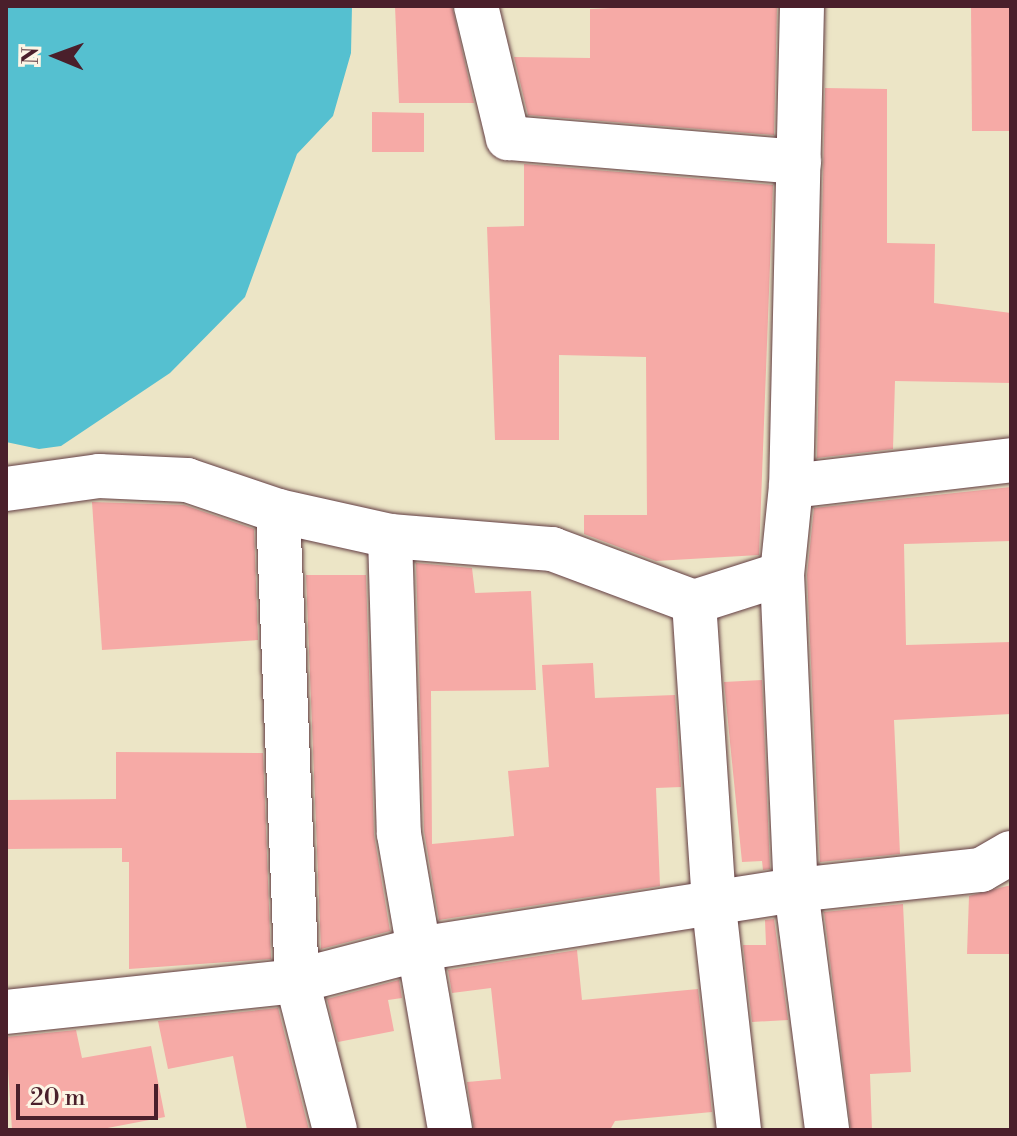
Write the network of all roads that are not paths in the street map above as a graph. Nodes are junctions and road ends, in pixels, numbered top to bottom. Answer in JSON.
{"nodes":[{"id":1,"x":476,"y":6,"type":"edge"},
{"id":2,"x":802,"y":6,"type":"edge"},
{"id":3,"x":799,"y":162,"type":"junction"},
{"id":4,"x":1011,"y":460,"type":"edge"},
{"id":5,"x":791,"y":486,"type":"junction"},
{"id":6,"x":6,"y":489,"type":"edge"},
{"id":7,"x":278,"y":511,"type":"junction"},
{"id":8,"x":390,"y":536,"type":"junction"},
{"id":9,"x":782,"y":574,"type":"junction"},
{"id":10,"x":694,"y":602,"type":"junction"},
{"id":11,"x":1011,"y":853,"type":"edge"},
{"id":12,"x":796,"y":890,"type":"junction"},
{"id":13,"x":714,"y":907,"type":"junction"},
{"id":14,"x":424,"y":948,"type":"junction"},
{"id":15,"x":297,"y":981,"type":"junction"},
{"id":16,"x":6,"y":1012,"type":"edge"},
{"id":17,"x":335,"y":1130,"type":"edge"},
{"id":18,"x":450,"y":1130,"type":"edge"},
{"id":19,"x":739,"y":1130,"type":"edge"},
{"id":20,"x":827,"y":1130,"type":"edge"}],
"edges":[{"from":1,"to":3,"type":"street"},
{"from":2,"to":3,"type":"street"},
{"from":3,"to":5,"type":"street"},
{"from":4,"to":5,"type":"street"},
{"from":5,"to":9,"type":"street"},
{"from":6,"to":7,"type":"street"},
{"from":7,"to":8,"type":"street"},
{"from":7,"to":15,"type":"street"},
{"from":8,"to":10,"type":"street"},
{"from":8,"to":14,"type":"street"},
{"from":9,"to":10,"type":"street"},
{"from":9,"to":12,"type":"street"},
{"from":10,"to":13,"type":"street"},
{"from":11,"to":12,"type":"street"},
{"from":12,"to":13,"type":"street"},
{"from":12,"to":20,"type":"street"},
{"from":13,"to":14,"type":"street"},
{"from":13,"to":19,"type":"street"},
{"from":14,"to":15,"type":"street"},
{"from":14,"to":18,"type":"street"},
{"from":15,"to":16,"type":"street"},
{"from":15,"to":17,"type":"street"}]}
